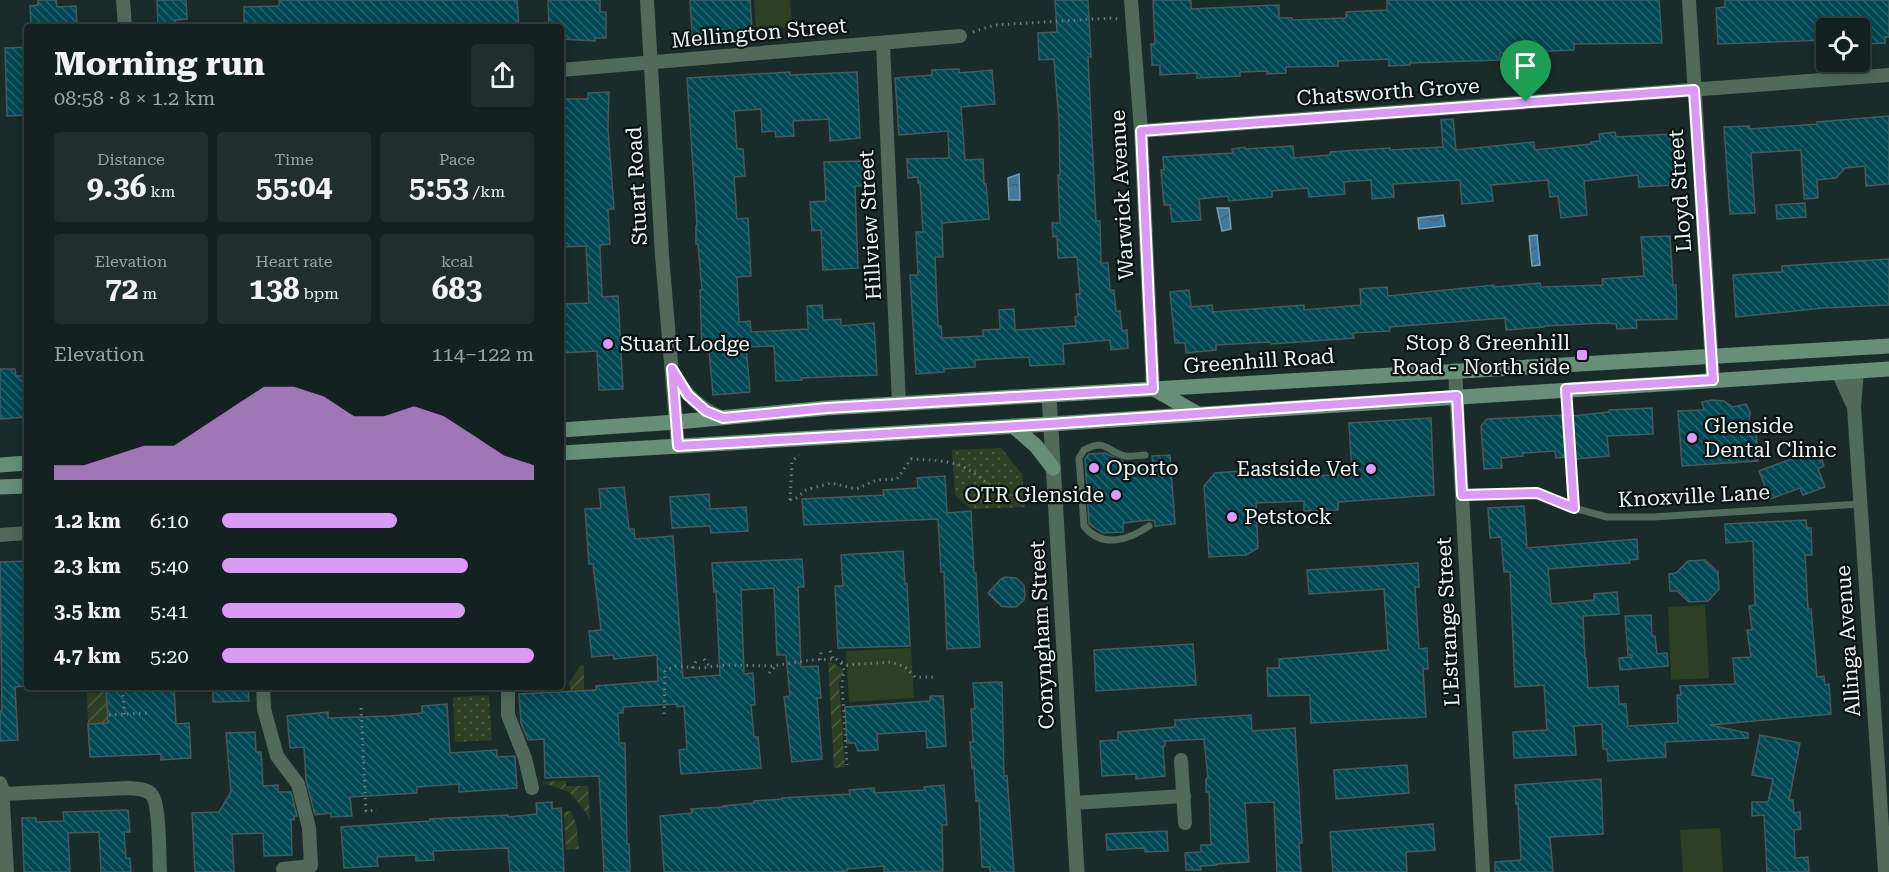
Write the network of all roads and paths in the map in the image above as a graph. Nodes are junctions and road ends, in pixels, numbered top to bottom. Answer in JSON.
{"nodes":[{"id":1,"x":123,"y":0,"type":"edge"},
{"id":2,"x":647,"y":0,"type":"edge"},
{"id":3,"x":1131,"y":0,"type":"edge"},
{"id":4,"x":1689,"y":0,"type":"edge"},
{"id":5,"x":125,"y":24,"type":"edge"},
{"id":6,"x":1132,"y":24,"type":"junction"},
{"id":7,"x":960,"y":36,"type":"joint"},
{"id":8,"x":883,"y":44,"type":"junction"},
{"id":9,"x":651,"y":63,"type":"junction"},
{"id":10,"x":564,"y":70,"type":"edge"},
{"id":11,"x":1889,"y":75,"type":"edge"},
{"id":12,"x":1694,"y":90,"type":"junction"},
{"id":13,"x":1141,"y":131,"type":"junction"},
{"id":14,"x":1889,"y":346,"type":"edge"},
{"id":15,"x":1855,"y":348,"type":"junction"},
{"id":16,"x":1836,"y":350,"type":"junction"},
{"id":17,"x":1712,"y":358,"type":"junction"},
{"id":18,"x":672,"y":369,"type":"junction"},
{"id":19,"x":1889,"y":369,"type":"edge"},
{"id":20,"x":1455,"y":370,"type":"junction"},
{"id":21,"x":1857,"y":371,"type":"junction"},
{"id":22,"x":1838,"y":372,"type":"junction"},
{"id":23,"x":1713,"y":380,"type":"junction"},
{"id":24,"x":1153,"y":389,"type":"junction"},
{"id":25,"x":1566,"y":389,"type":"junction"},
{"id":26,"x":1049,"y":395,"type":"junction"},
{"id":27,"x":1457,"y":396,"type":"junction"},
{"id":28,"x":900,"y":404,"type":"junction"},
{"id":29,"x":1854,"y":407,"type":"junction"},
{"id":30,"x":1198,"y":414,"type":"junction"},
{"id":31,"x":723,"y":418,"type":"junction"},
{"id":32,"x":676,"y":423,"type":"junction"},
{"id":33,"x":1050,"y":424,"type":"junction"},
{"id":34,"x":1013,"y":426,"type":"junction"},
{"id":35,"x":564,"y":430,"type":"edge"},
{"id":36,"x":678,"y":446,"type":"junction"},
{"id":37,"x":564,"y":453,"type":"edge"},
{"id":38,"x":800,"y":454,"type":"dead end"},
{"id":39,"x":1145,"y":455,"type":"dead end"},
{"id":40,"x":24,"y":463,"type":"edge"},
{"id":41,"x":0,"y":465,"type":"edge"},
{"id":42,"x":1053,"y":468,"type":"junction"},
{"id":43,"x":24,"y":486,"type":"edge"},
{"id":44,"x":0,"y":487,"type":"edge"},
{"id":45,"x":1002,"y":495,"type":"dead end"},
{"id":46,"x":1462,"y":495,"type":"junction"},
{"id":47,"x":1860,"y":504,"type":"junction"},
{"id":48,"x":1574,"y":508,"type":"junction"},
{"id":49,"x":1149,"y":526,"type":"dead end"},
{"id":50,"x":24,"y":533,"type":"edge"},
{"id":51,"x":0,"y":535,"type":"edge"},
{"id":52,"x":822,"y":651,"type":"dead end"},
{"id":53,"x":830,"y":651,"type":"dead end"},
{"id":54,"x":704,"y":659,"type":"dead end"},
{"id":55,"x":832,"y":659,"type":"junction"},
{"id":56,"x":697,"y":660,"type":"dead end"},
{"id":57,"x":820,"y":660,"type":"junction"},
{"id":58,"x":840,"y":661,"type":"junction"},
{"id":59,"x":777,"y":666,"type":"junction"},
{"id":60,"x":710,"y":667,"type":"junction"},
{"id":61,"x":692,"y":668,"type":"junction"},
{"id":62,"x":769,"y":673,"type":"dead end"},
{"id":63,"x":936,"y":677,"type":"dead end"},
{"id":64,"x":263,"y":690,"type":"edge"},
{"id":65,"x":508,"y":690,"type":"edge"},
{"id":66,"x":123,"y":695,"type":"dead end"},
{"id":67,"x":361,"y":708,"type":"dead end"},
{"id":68,"x":147,"y":713,"type":"dead end"},
{"id":69,"x":664,"y":714,"type":"dead end"},
{"id":70,"x":109,"y":715,"type":"dead end"},
{"id":71,"x":124,"y":715,"type":"junction"},
{"id":72,"x":1181,"y":760,"type":"dead end"},
{"id":73,"x":847,"y":765,"type":"dead end"},
{"id":74,"x":1883,"y":765,"type":"edge"},
{"id":75,"x":532,"y":788,"type":"dead end"},
{"id":76,"x":1,"y":789,"type":"edge"},
{"id":77,"x":1184,"y":795,"type":"junction"},
{"id":78,"x":1073,"y":803,"type":"junction"},
{"id":79,"x":377,"y":810,"type":"dead end"},
{"id":80,"x":1185,"y":823,"type":"dead end"},
{"id":81,"x":283,"y":868,"type":"dead end"},
{"id":82,"x":7,"y":872,"type":"edge"},
{"id":83,"x":160,"y":872,"type":"edge"},
{"id":84,"x":1077,"y":872,"type":"edge"},
{"id":85,"x":1483,"y":872,"type":"edge"},
{"id":86,"x":1884,"y":872,"type":"edge"}],
"edges":[{"from":1,"to":5,"type":"street"},
{"from":2,"to":9,"type":"street","name":"Stuart Road"},
{"from":3,"to":6,"type":"street","name":"Warwick Avenue"},
{"from":4,"to":12,"type":"street","name":"Lloyd Street"},
{"from":6,"to":7,"type":"path"},
{"from":6,"to":13,"type":"street","name":"Warwick Avenue"},
{"from":7,"to":8,"type":"street","name":"Mellington Street"},
{"from":8,"to":9,"type":"street","name":"Mellington Street"},
{"from":8,"to":28,"type":"street","name":"Hillview Street"},
{"from":9,"to":10,"type":"street","name":"Mellington Street"},
{"from":9,"to":18,"type":"street","name":"Stuart Road"},
{"from":11,"to":12,"type":"street","name":"Chatsworth Grove"},
{"from":12,"to":13,"type":"street","name":"Chatsworth Grove"},
{"from":12,"to":17,"type":"street","name":"Lloyd Street"},
{"from":13,"to":24,"type":"street","name":"Warwick Avenue"},
{"from":14,"to":15,"type":"main road","name":"Greenhill Road"},
{"from":15,"to":16,"type":"main road","name":"Greenhill Road"},
{"from":15,"to":21,"type":"main road"},
{"from":16,"to":17,"type":"main road","name":"Greenhill Road"},
{"from":16,"to":22,"type":"main road"},
{"from":17,"to":20,"type":"main road","name":"Greenhill Road"},
{"from":17,"to":23,"type":"street","name":"Lloyd Street"},
{"from":18,"to":31,"type":"street","name":"Stuart Road"},
{"from":18,"to":32,"type":"street","name":"Stuart Road"},
{"from":19,"to":21,"type":"main road"},
{"from":20,"to":24,"type":"main road","name":"Greenhill Road"},
{"from":20,"to":27,"type":"street","name":"L'Estrange Street"},
{"from":21,"to":22,"type":"main road"},
{"from":21,"to":29,"type":"street","name":"Allinga Avenue"},
{"from":22,"to":23,"type":"main road"},
{"from":22,"to":29,"type":"street","name":"Allinga Avenue"},
{"from":23,"to":25,"type":"main road"},
{"from":24,"to":26,"type":"main road","name":"Greenhill Road"},
{"from":24,"to":30,"type":"main road"},
{"from":25,"to":27,"type":"main road"},
{"from":25,"to":48,"type":"lane"},
{"from":26,"to":28,"type":"main road","name":"Greenhill Road"},
{"from":26,"to":33,"type":"street","name":"Conyngham Street"},
{"from":27,"to":30,"type":"main road"},
{"from":27,"to":46,"type":"street","name":"L'Estrange Street"},
{"from":28,"to":31,"type":"main road","name":"Greenhill Road"},
{"from":29,"to":47,"type":"street","name":"Allinga Avenue"},
{"from":30,"to":33,"type":"main road"},
{"from":31,"to":32,"type":"main road","name":"Greenhill Road"},
{"from":32,"to":35,"type":"main road","name":"Greenhill Road"},
{"from":32,"to":36,"type":"street","name":"Stuart Road"},
{"from":33,"to":34,"type":"main road"},
{"from":33,"to":42,"type":"street","name":"Conyngham Street"},
{"from":34,"to":36,"type":"main road"},
{"from":34,"to":42,"type":"main road"},
{"from":36,"to":37,"type":"main road"},
{"from":38,"to":45,"type":"path"},
{"from":39,"to":49,"type":"lane"},
{"from":40,"to":41,"type":"main road"},
{"from":42,"to":78,"type":"street","name":"Conyngham Street"},
{"from":43,"to":44,"type":"main road"},
{"from":46,"to":48,"type":"lane","name":"Knoxville Lane"},
{"from":46,"to":85,"type":"street","name":"L'Estrange Street"},
{"from":47,"to":48,"type":"lane","name":"Knoxville Lane"},
{"from":47,"to":74,"type":"street","name":"Allinga Avenue"},
{"from":50,"to":51,"type":"street"},
{"from":52,"to":57,"type":"path"},
{"from":53,"to":55,"type":"path"},
{"from":54,"to":60,"type":"path"},
{"from":55,"to":57,"type":"path"},
{"from":55,"to":58,"type":"path"},
{"from":56,"to":61,"type":"path"},
{"from":57,"to":59,"type":"path"},
{"from":58,"to":63,"type":"path"},
{"from":58,"to":73,"type":"path"},
{"from":59,"to":60,"type":"path"},
{"from":59,"to":62,"type":"path"},
{"from":60,"to":61,"type":"path"},
{"from":61,"to":69,"type":"path"},
{"from":64,"to":81,"type":"street"},
{"from":65,"to":75,"type":"street"},
{"from":66,"to":71,"type":"path"},
{"from":67,"to":79,"type":"path"},
{"from":68,"to":71,"type":"path"},
{"from":70,"to":71,"type":"path"},
{"from":72,"to":77,"type":"street"},
{"from":74,"to":86,"type":"street","name":"Allinga Avenue"},
{"from":76,"to":82,"type":"street"},
{"from":76,"to":83,"type":"street"},
{"from":77,"to":78,"type":"street"},
{"from":77,"to":80,"type":"street"},
{"from":78,"to":84,"type":"street","name":"Conyngham Street"}]}
